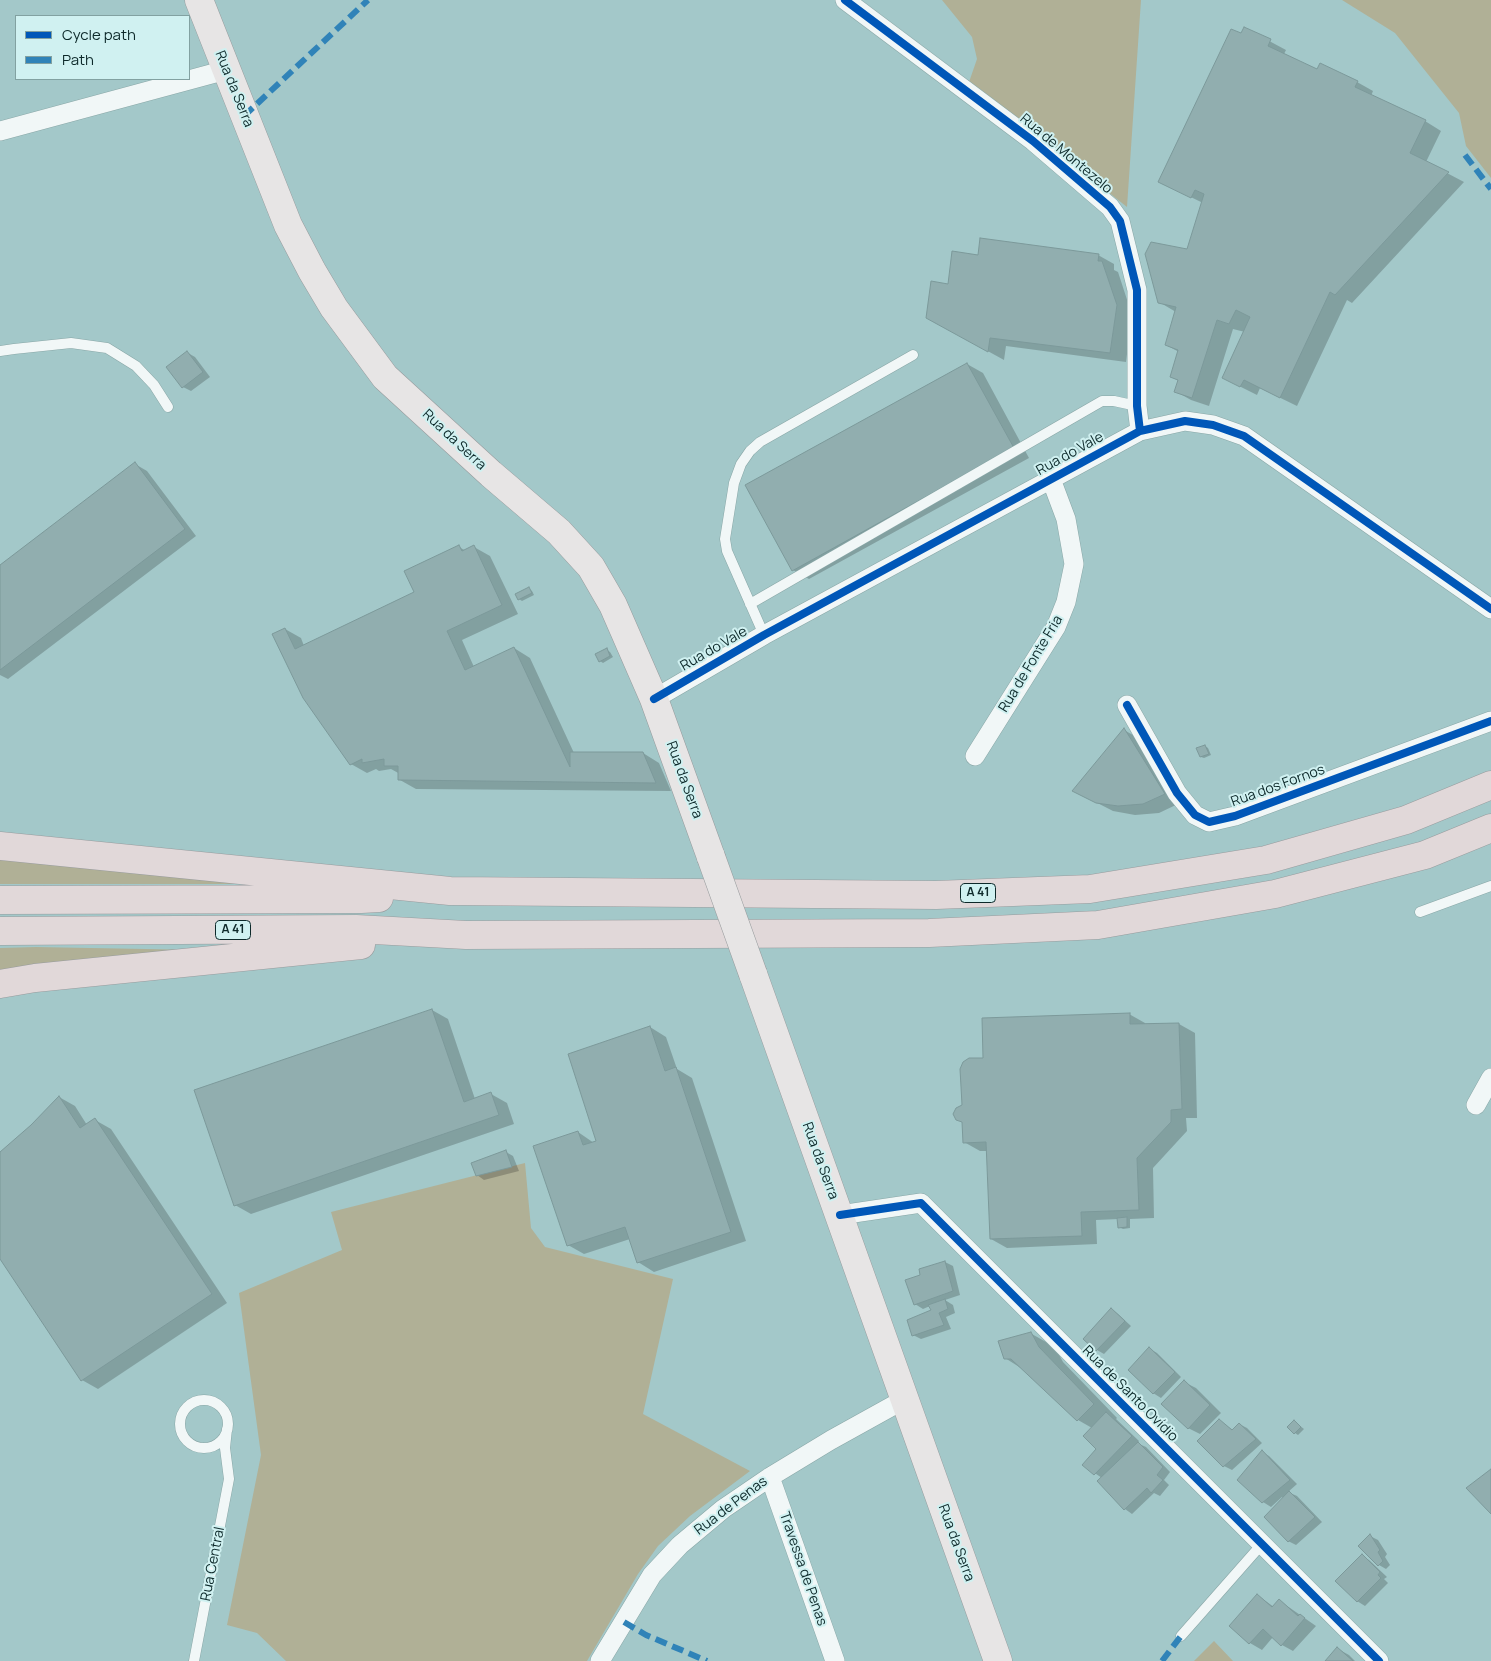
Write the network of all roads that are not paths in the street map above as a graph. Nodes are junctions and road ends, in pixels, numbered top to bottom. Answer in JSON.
{"nodes":[{"id":1,"x":199,"y":0,"type":"edge"},
{"id":2,"x":845,"y":0,"type":"edge"},
{"id":3,"x":226,"y":70,"type":"junction"},
{"id":4,"x":189,"y":80,"type":"edge"},
{"id":5,"x":190,"y":80,"type":"edge"},
{"id":6,"x":0,"y":131,"type":"edge"},
{"id":7,"x":0,"y":352,"type":"edge"},
{"id":8,"x":913,"y":355,"type":"dead end"},
{"id":9,"x":1137,"y":406,"type":"junction"},
{"id":10,"x":168,"y":407,"type":"dead end"},
{"id":11,"x":1140,"y":431,"type":"junction"},
{"id":12,"x":1051,"y":479,"type":"junction"},
{"id":13,"x":750,"y":604,"type":"junction"},
{"id":14,"x":1491,"y":609,"type":"edge"},
{"id":15,"x":764,"y":635,"type":"junction"},
{"id":16,"x":654,"y":699,"type":"junction"},
{"id":17,"x":1126,"y":704,"type":"dead end"},
{"id":18,"x":1491,"y":721,"type":"edge"},
{"id":19,"x":975,"y":756,"type":"dead end"},
{"id":20,"x":1491,"y":785,"type":"edge"},
{"id":21,"x":1491,"y":828,"type":"edge"},
{"id":22,"x":0,"y":846,"type":"edge"},
{"id":23,"x":1491,"y":886,"type":"edge"},
{"id":24,"x":450,"y":891,"type":"junction"},
{"id":25,"x":0,"y":900,"type":"edge"},
{"id":26,"x":1420,"y":912,"type":"dead end"},
{"id":27,"x":0,"y":931,"type":"edge"},
{"id":28,"x":466,"y":935,"type":"junction"},
{"id":29,"x":0,"y":984,"type":"edge"},
{"id":30,"x":1491,"y":1078,"type":"edge"},
{"id":31,"x":1476,"y":1105,"type":"dead end"},
{"id":32,"x":840,"y":1215,"type":"junction"},
{"id":33,"x":905,"y":1398,"type":"junction"},
{"id":34,"x":227,"y":1429,"type":"junction"},
{"id":35,"x":205,"y":1448,"type":"junction"},
{"id":36,"x":228,"y":1467,"type":"junction"},
{"id":37,"x":770,"y":1477,"type":"junction"},
{"id":38,"x":1262,"y":1544,"type":"junction"},
{"id":39,"x":1181,"y":1636,"type":"dead end"},
{"id":40,"x":194,"y":1661,"type":"edge"},
{"id":41,"x":600,"y":1661,"type":"edge"},
{"id":42,"x":835,"y":1661,"type":"edge"},
{"id":43,"x":998,"y":1661,"type":"edge"},
{"id":44,"x":1379,"y":1661,"type":"edge"}],
"edges":[{"from":1,"to":3,"type":"main road","name":"Rua da Serra"},
{"from":2,"to":9,"type":"street","name":"Rua de Montezelo"},
{"from":3,"to":5,"type":"street"},
{"from":3,"to":16,"type":"main road","name":"Rua da Serra"},
{"from":4,"to":6,"type":"street"},
{"from":7,"to":10,"type":"lane"},
{"from":8,"to":13,"type":"lane"},
{"from":9,"to":11,"type":"street","name":"Rua de Montezelo"},
{"from":9,"to":13,"type":"lane"},
{"from":11,"to":12,"type":"street","name":"Rua do Vale"},
{"from":11,"to":14,"type":"street","name":"Rua do Vale"},
{"from":12,"to":15,"type":"street","name":"Rua do Vale"},
{"from":12,"to":19,"type":"street","name":"Rua de Fonte Fria"},
{"from":13,"to":15,"type":"lane"},
{"from":15,"to":16,"type":"street","name":"Rua do Vale"},
{"from":16,"to":32,"type":"main road","name":"Rua da Serra","bridge":true},
{"from":17,"to":18,"type":"street","name":"Rua dos Fornos"},
{"from":20,"to":24,"type":"highway","number":"A 41"},
{"from":21,"to":28,"type":"highway","number":"A 41"},
{"from":22,"to":24,"type":"highway"},
{"from":23,"to":26,"type":"lane"},
{"from":24,"to":25,"type":"highway","number":"A 41"},
{"from":27,"to":28,"type":"highway","number":"A 41"},
{"from":28,"to":29,"type":"highway"},
{"from":30,"to":31,"type":"street"},
{"from":32,"to":33,"type":"main road","name":"Rua da Serra"},
{"from":32,"to":38,"type":"street","name":"Rua de Santo Ovídio"},
{"from":33,"to":37,"type":"street","name":"Rua de Penas"},
{"from":33,"to":43,"type":"main road","name":"Rua da Serra"},
{"from":34,"to":35,"type":"lane"},
{"from":34,"to":35,"type":"lane"},
{"from":34,"to":36,"type":"lane","name":"Rua Central"},
{"from":35,"to":36,"type":"lane"},
{"from":36,"to":40,"type":"lane","name":"Rua Central"},
{"from":37,"to":41,"type":"street","name":"Rua de Penas"},
{"from":37,"to":42,"type":"street","name":"Travessa de Penas"},
{"from":38,"to":39,"type":"lane"},
{"from":38,"to":44,"type":"street","name":"Rua de Santo Ovídio"}]}
